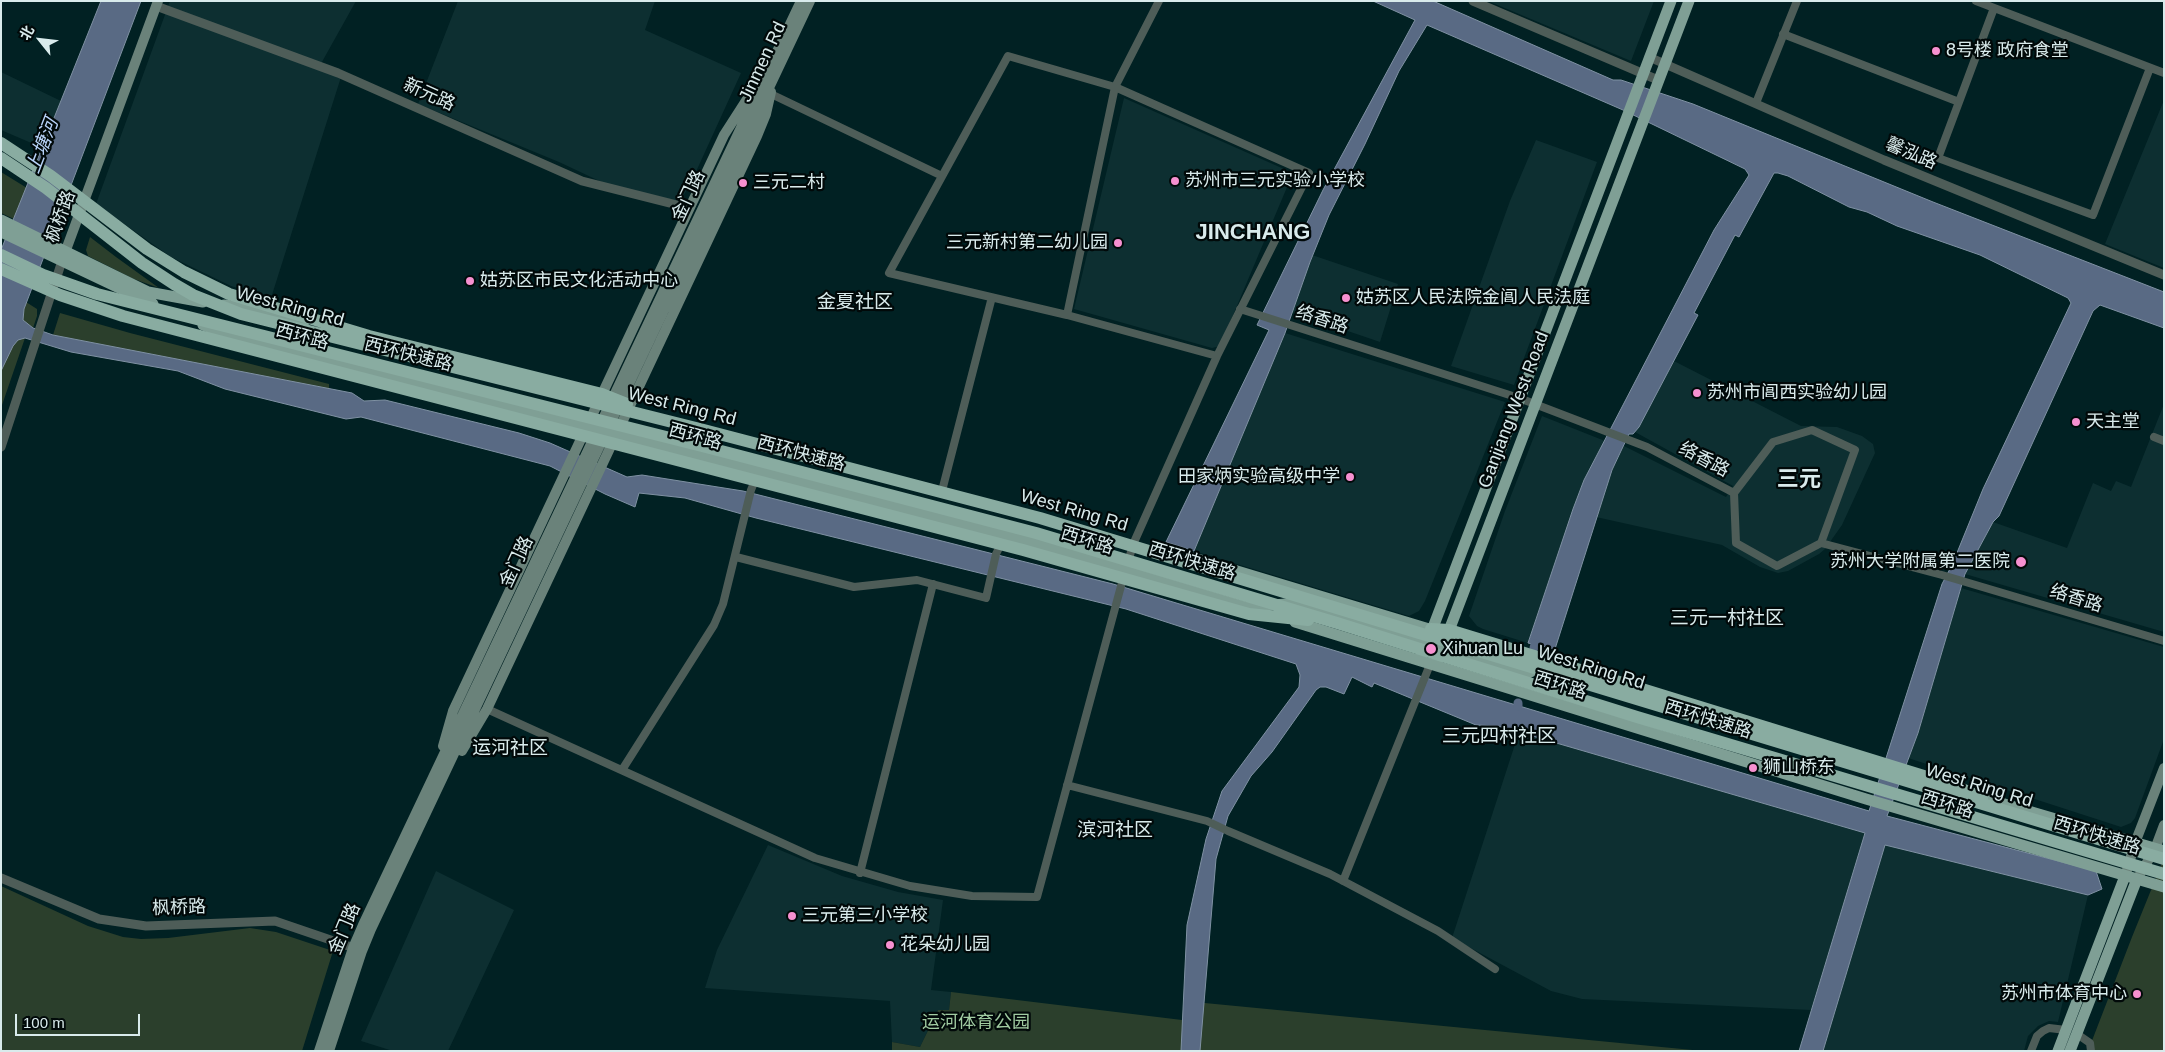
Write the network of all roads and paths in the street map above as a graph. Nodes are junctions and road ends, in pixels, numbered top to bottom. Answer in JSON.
{"nodes":[{"id":1,"x":800,"y":1,"type":"edge"},
{"id":2,"x":810,"y":1,"type":"edge"},
{"id":3,"x":1159,"y":1,"type":"edge"},
{"id":4,"x":1473,"y":1,"type":"edge"},
{"id":5,"x":1671,"y":1,"type":"edge"},
{"id":6,"x":1689,"y":1,"type":"edge"},
{"id":7,"x":1796,"y":1,"type":"edge"},
{"id":8,"x":1976,"y":1,"type":"edge"},
{"id":9,"x":157,"y":4,"type":"edge"},
{"id":10,"x":1994,"y":8,"type":"junction"},
{"id":11,"x":1783,"y":34,"type":"junction"},
{"id":12,"x":1649,"y":57,"type":"junction"},
{"id":13,"x":1664,"y":62,"type":"junction"},
{"id":14,"x":2150,"y":68,"type":"junction"},
{"id":15,"x":773,"y":70,"type":"junction"},
{"id":16,"x":2164,"y":73,"type":"edge"},
{"id":17,"x":1641,"y":76,"type":"junction"},
{"id":18,"x":1657,"y":81,"type":"junction"},
{"id":19,"x":1115,"y":88,"type":"junction"},
{"id":20,"x":771,"y":94,"type":"junction"},
{"id":21,"x":1959,"y":102,"type":"junction"},
{"id":22,"x":1756,"y":103,"type":"junction"},
{"id":23,"x":741,"y":135,"type":"joint"},
{"id":24,"x":1,"y":143,"type":"edge"},
{"id":25,"x":1,"y":158,"type":"edge"},
{"id":26,"x":942,"y":176,"type":"junction"},
{"id":27,"x":689,"y":208,"type":"junction"},
{"id":28,"x":2,"y":220,"type":"edge"},
{"id":29,"x":1,"y":232,"type":"edge"},
{"id":30,"x":49,"y":250,"type":"junction"},
{"id":31,"x":1,"y":255,"type":"edge"},
{"id":32,"x":64,"y":257,"type":"junction"},
{"id":33,"x":1,"y":269,"type":"edge"},
{"id":34,"x":2164,"y":275,"type":"edge"},
{"id":35,"x":992,"y":297,"type":"junction"},
{"id":36,"x":1240,"y":310,"type":"junction"},
{"id":37,"x":1068,"y":315,"type":"junction"},
{"id":38,"x":1549,"y":321,"type":"junction"},
{"id":39,"x":1564,"y":326,"type":"junction"},
{"id":40,"x":1217,"y":356,"type":"junction"},
{"id":41,"x":601,"y":396,"type":"junction"},
{"id":42,"x":1519,"y":398,"type":"junction"},
{"id":43,"x":1535,"y":404,"type":"junction"},
{"id":44,"x":630,"y":405,"type":"junction"},
{"id":45,"x":585,"y":431,"type":"junction"},
{"id":46,"x":2154,"y":437,"type":"dead end"},
{"id":47,"x":614,"y":438,"type":"junction"},
{"id":48,"x":767,"y":441,"type":"junction"},
{"id":49,"x":2164,"y":441,"type":"edge"},
{"id":50,"x":1,"y":447,"type":"edge"},
{"id":51,"x":758,"y":472,"type":"junction"},
{"id":52,"x":943,"y":487,"type":"junction"},
{"id":53,"x":1734,"y":493,"type":"junction"},
{"id":54,"x":1014,"y":505,"type":"junction"},
{"id":55,"x":1005,"y":536,"type":"junction"},
{"id":56,"x":1135,"y":540,"type":"junction"},
{"id":57,"x":1821,"y":543,"type":"junction"},
{"id":58,"x":736,"y":557,"type":"junction"},
{"id":59,"x":1125,"y":571,"type":"junction"},
{"id":60,"x":933,"y":584,"type":"junction"},
{"id":61,"x":1248,"y":608,"type":"junction"},
{"id":62,"x":1337,"y":624,"type":"junction"},
{"id":63,"x":1431,"y":629,"type":"junction"},
{"id":64,"x":1448,"y":632,"type":"junction"},
{"id":65,"x":2164,"y":641,"type":"edge"},
{"id":66,"x":1426,"y":643,"type":"junction"},
{"id":67,"x":1442,"y":648,"type":"junction"},
{"id":68,"x":1429,"y":662,"type":"junction"},
{"id":69,"x":1546,"y":664,"type":"junction"},
{"id":70,"x":488,"y":709,"type":"junction"},
{"id":71,"x":2164,"y":768,"type":"edge"},
{"id":72,"x":622,"y":770,"type":"junction"},
{"id":73,"x":437,"y":781,"type":"junction"},
{"id":74,"x":1067,"y":785,"type":"junction"},
{"id":75,"x":2018,"y":816,"type":"junction"},
{"id":76,"x":2164,"y":825,"type":"edge"},
{"id":77,"x":2135,"y":843,"type":"junction"},
{"id":78,"x":2159,"y":850,"type":"edge"},
{"id":79,"x":2164,"y":859,"type":"edge"},
{"id":80,"x":860,"y":873,"type":"junction"},
{"id":81,"x":2164,"y":874,"type":"edge"},
{"id":82,"x":2125,"y":876,"type":"junction"},
{"id":83,"x":1,"y":878,"type":"edge"},
{"id":84,"x":2137,"y":879,"type":"junction"},
{"id":85,"x":1343,"y":881,"type":"junction"},
{"id":86,"x":2164,"y":887,"type":"edge"},
{"id":87,"x":358,"y":949,"type":"junction"},
{"id":88,"x":1495,"y":969,"type":"dead end"},
{"id":89,"x":337,"y":1010,"type":"junction"},
{"id":90,"x":2071,"y":1032,"type":"junction"},
{"id":91,"x":319,"y":1051,"type":"edge"},
{"id":92,"x":329,"y":1051,"type":"edge"},
{"id":93,"x":2031,"y":1051,"type":"edge"},
{"id":94,"x":2058,"y":1051,"type":"edge"},
{"id":95,"x":2070,"y":1051,"type":"edge"},
{"id":96,"x":2090,"y":1051,"type":"edge"}],
"edges":[{"from":1,"to":15,"type":"main road","name":"Jinmen Rd"},
{"from":2,"to":15,"type":"main road","name":"Jinmen Rd"},
{"from":3,"to":19,"type":"street"},
{"from":4,"to":17,"type":"street"},
{"from":5,"to":12,"type":"main road","name":"Ganjiang West Road"},
{"from":6,"to":13,"type":"main road","name":"Ganjiang West Road"},
{"from":7,"to":11,"type":"street"},
{"from":8,"to":10,"type":"street"},
{"from":9,"to":27,"type":"street","name":"新元路"},
{"from":9,"to":32,"type":"main road","name":"枫桥路"},
{"from":10,"to":14,"type":"street"},
{"from":10,"to":21,"type":"street"},
{"from":11,"to":21,"type":"street"},
{"from":11,"to":22,"type":"street"},
{"from":12,"to":13,"type":"street","name":"馨泓路"},
{"from":12,"to":17,"type":"main road","name":"Ganjiang West Road"},
{"from":13,"to":18,"type":"main road","name":"Ganjiang West Road"},
{"from":13,"to":22,"type":"street","name":"馨泓路"},
{"from":14,"to":16,"type":"street"},
{"from":14,"to":21,"type":"street"},
{"from":15,"to":20,"type":"main road"},
{"from":15,"to":23,"type":"main road","name":"Jinmen Rd"},
{"from":15,"to":27,"type":"main road"},
{"from":17,"to":18,"type":"street"},
{"from":17,"to":38,"type":"main road","name":"Ganjiang West Road"},
{"from":18,"to":39,"type":"main road","name":"Ganjiang West Road"},
{"from":19,"to":26,"type":"street"},
{"from":19,"to":36,"type":"street"},
{"from":19,"to":37,"type":"street"},
{"from":20,"to":26,"type":"street"},
{"from":20,"to":44,"type":"main road"},
{"from":22,"to":34,"type":"street","name":"馨泓路"},
{"from":23,"to":73,"type":"main road","name":"金门路"},
{"from":24,"to":41,"type":"highway"},
{"from":25,"to":75,"type":"highway","name":"West Ring Rd"},
{"from":26,"to":35,"type":"street"},
{"from":27,"to":41,"type":"main road"},
{"from":28,"to":30,"type":"main road","name":"西环路"},
{"from":29,"to":30,"type":"main road","name":"西环路"},
{"from":30,"to":32,"type":"main road","name":"西环路"},
{"from":31,"to":62,"type":"highway","name":"西环快速路"},
{"from":32,"to":41,"type":"main road","name":"西环路"},
{"from":32,"to":45,"type":"main road","name":"西环路"},
{"from":32,"to":50,"type":"street","name":"枫桥路"},
{"from":33,"to":45,"type":"highway"},
{"from":35,"to":37,"type":"street"},
{"from":35,"to":52,"type":"street"},
{"from":36,"to":40,"type":"street"},
{"from":36,"to":42,"type":"street","name":"络香路"},
{"from":37,"to":40,"type":"street"},
{"from":38,"to":39,"type":"main road"},
{"from":38,"to":42,"type":"main road","name":"Ganjiang West Road"},
{"from":39,"to":43,"type":"main road","name":"Ganjiang West Road"},
{"from":40,"to":56,"type":"street"},
{"from":41,"to":44,"type":"highway"},
{"from":41,"to":45,"type":"main road"},
{"from":42,"to":43,"type":"street","name":"络香路"},
{"from":42,"to":63,"type":"main road","name":"Ganjiang West Road"},
{"from":43,"to":53,"type":"street","name":"络香路"},
{"from":43,"to":64,"type":"main road","name":"Ganjiang West Road"},
{"from":44,"to":47,"type":"main road"},
{"from":44,"to":48,"type":"main road","name":"西环路"},
{"from":45,"to":47,"type":"highway"},
{"from":45,"to":73,"type":"main road"},
{"from":46,"to":49,"type":"street"},
{"from":47,"to":51,"type":"main road","name":"西环路"},
{"from":47,"to":62,"type":"highway"},
{"from":47,"to":70,"type":"main road"},
{"from":48,"to":51,"type":"street"},
{"from":48,"to":52,"type":"main road","name":"西环路"},
{"from":51,"to":55,"type":"main road","name":"西环路"},
{"from":51,"to":58,"type":"street"},
{"from":52,"to":54,"type":"main road","name":"西环路"},
{"from":53,"to":57,"type":"street","name":"络香路"},
{"from":53,"to":57,"type":"street"},
{"from":54,"to":55,"type":"street"},
{"from":54,"to":56,"type":"main road","name":"西环路"},
{"from":55,"to":59,"type":"main road","name":"西环路"},
{"from":55,"to":60,"type":"street"},
{"from":56,"to":59,"type":"street"},
{"from":56,"to":63,"type":"main road","name":"西环路"},
{"from":57,"to":65,"type":"street","name":"络香路"},
{"from":58,"to":60,"type":"street"},
{"from":58,"to":72,"type":"street"},
{"from":59,"to":61,"type":"main road","name":"西环路"},
{"from":59,"to":74,"type":"street"},
{"from":60,"to":80,"type":"street"},
{"from":61,"to":66,"type":"main road"},
{"from":61,"to":68,"type":"main road","name":"西环路"},
{"from":62,"to":81,"type":"highway","name":"西环快速路"},
{"from":63,"to":64,"type":"highway"},
{"from":63,"to":66,"type":"main road","name":"Ganjiang West Road"},
{"from":64,"to":66,"type":"main road"},
{"from":64,"to":67,"type":"main road","name":"Ganjiang West Road"},
{"from":64,"to":69,"type":"main road","name":"西环路"},
{"from":64,"to":75,"type":"highway"},
{"from":66,"to":68,"type":"main road","name":"Ganjiang West Road"},
{"from":67,"to":68,"type":"main road","name":"Ganjiang West Road"},
{"from":67,"to":69,"type":"main road"},
{"from":68,"to":82,"type":"main road","name":"西环路"},
{"from":68,"to":85,"type":"street"},
{"from":69,"to":77,"type":"main road","name":"西环路"},
{"from":70,"to":72,"type":"street"},
{"from":70,"to":73,"type":"main road"},
{"from":71,"to":77,"type":"main road"},
{"from":72,"to":80,"type":"street"},
{"from":73,"to":87,"type":"main road","name":"金门路"},
{"from":74,"to":80,"type":"street"},
{"from":74,"to":85,"type":"street"},
{"from":75,"to":79,"type":"highway","name":"West Ring Rd"},
{"from":76,"to":78,"type":"main road"},
{"from":77,"to":78,"type":"main road","name":"西环路"},
{"from":77,"to":82,"type":"main road"},
{"from":78,"to":84,"type":"main road"},
{"from":82,"to":84,"type":"main road","name":"西环路"},
{"from":82,"to":90,"type":"main road"},
{"from":83,"to":87,"type":"street","name":"枫桥路"},
{"from":84,"to":86,"type":"main road","name":"西环路"},
{"from":84,"to":90,"type":"main road"},
{"from":85,"to":88,"type":"street"},
{"from":87,"to":89,"type":"main road","name":"金门路"},
{"from":89,"to":91,"type":"main road"},
{"from":89,"to":92,"type":"main road"},
{"from":90,"to":93,"type":"street"},
{"from":90,"to":94,"type":"main road"},
{"from":90,"to":95,"type":"main road"},
{"from":90,"to":96,"type":"street"}]}
